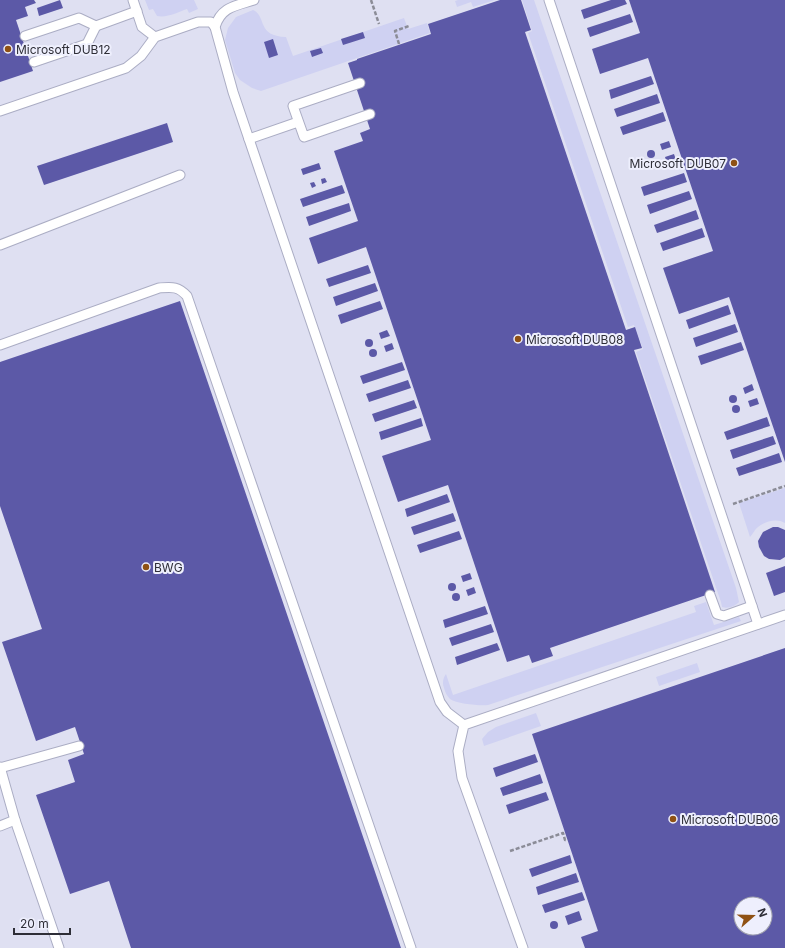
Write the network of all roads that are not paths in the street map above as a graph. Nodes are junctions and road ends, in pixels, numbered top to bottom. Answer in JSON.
{"nodes":[{"id":1,"x":133,"y":0,"type":"edge"},
{"id":2,"x":254,"y":0,"type":"edge"},
{"id":3,"x":549,"y":0,"type":"edge"},
{"id":4,"x":137,"y":12,"type":"junction"},
{"id":5,"x":96,"y":26,"type":"junction"},
{"id":6,"x":215,"y":27,"type":"junction"},
{"id":7,"x":25,"y":36,"type":"dead end"},
{"id":8,"x":155,"y":37,"type":"junction"},
{"id":9,"x":34,"y":62,"type":"dead end"},
{"id":10,"x":360,"y":83,"type":"dead end"},
{"id":11,"x":0,"y":111,"type":"edge"},
{"id":12,"x":370,"y":114,"type":"dead end"},
{"id":13,"x":298,"y":122,"type":"junction"},
{"id":14,"x":249,"y":139,"type":"junction"},
{"id":15,"x":180,"y":174,"type":"dead end"},
{"id":16,"x":0,"y":245,"type":"edge"},
{"id":17,"x":0,"y":345,"type":"edge"},
{"id":18,"x":710,"y":594,"type":"dead end"},
{"id":19,"x":752,"y":606,"type":"junction"},
{"id":20,"x":785,"y":615,"type":"edge"},
{"id":21,"x":758,"y":624,"type":"junction"},
{"id":22,"x":464,"y":725,"type":"junction"},
{"id":23,"x":79,"y":746,"type":"dead end"},
{"id":24,"x":0,"y":767,"type":"edge"},
{"id":25,"x":0,"y":818,"type":"edge"},
{"id":26,"x":14,"y":820,"type":"junction"},
{"id":27,"x":0,"y":826,"type":"edge"},
{"id":28,"x":59,"y":948,"type":"edge"},
{"id":29,"x":411,"y":948,"type":"edge"},
{"id":30,"x":523,"y":948,"type":"edge"}],
"edges":[{"from":1,"to":4,"type":"lane"},
{"from":2,"to":6,"type":"lane"},
{"from":3,"to":19,"type":"lane"},
{"from":4,"to":5,"type":"lane"},
{"from":4,"to":8,"type":"lane"},
{"from":5,"to":7,"type":"lane"},
{"from":5,"to":9,"type":"lane"},
{"from":6,"to":8,"type":"lane"},
{"from":6,"to":14,"type":"lane"},
{"from":8,"to":11,"type":"lane"},
{"from":10,"to":13,"type":"lane"},
{"from":12,"to":13,"type":"lane"},
{"from":13,"to":14,"type":"lane"},
{"from":14,"to":22,"type":"lane"},
{"from":15,"to":16,"type":"lane"},
{"from":17,"to":29,"type":"lane"},
{"from":18,"to":19,"type":"lane"},
{"from":19,"to":21,"type":"lane"},
{"from":20,"to":21,"type":"lane"},
{"from":21,"to":22,"type":"lane"},
{"from":22,"to":30,"type":"lane"},
{"from":23,"to":24,"type":"lane"},
{"from":24,"to":26,"type":"lane"},
{"from":25,"to":26,"type":"lane"},
{"from":26,"to":27,"type":"lane"},
{"from":26,"to":28,"type":"lane"}]}
